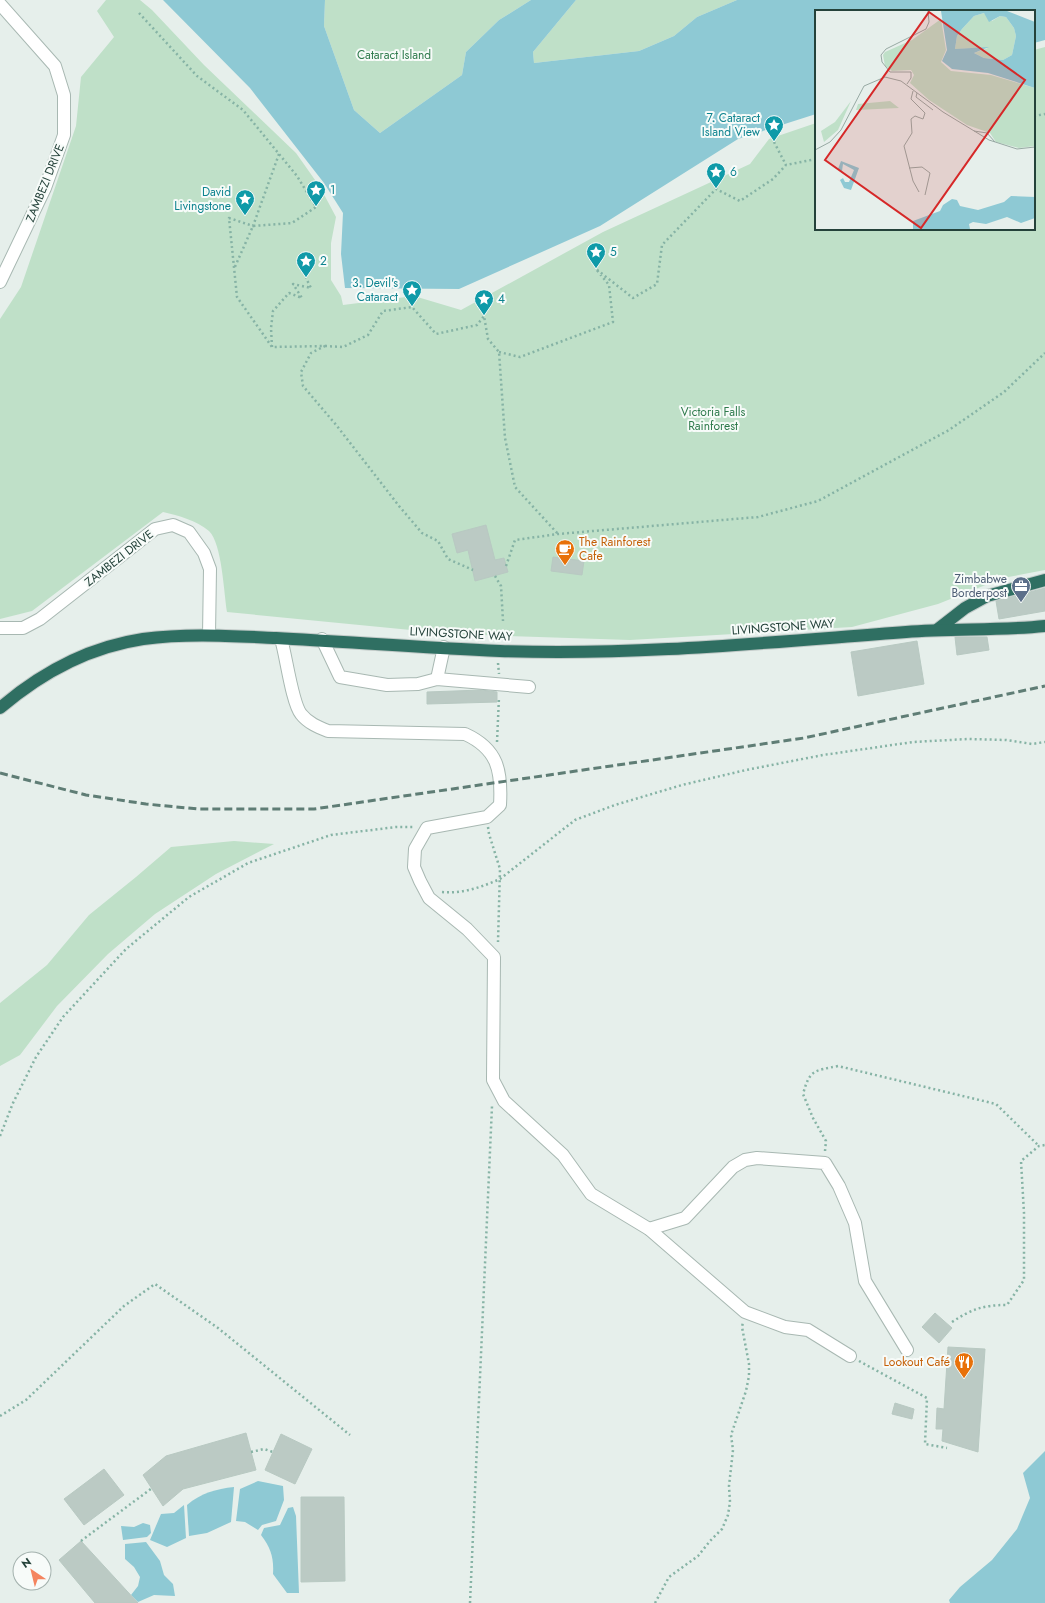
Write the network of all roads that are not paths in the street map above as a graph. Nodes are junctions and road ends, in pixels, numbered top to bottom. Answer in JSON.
{"nodes":[{"id":1,"x":0,"y":4,"type":"edge"},
{"id":2,"x":0,"y":282,"type":"edge"},
{"id":3,"x":1045,"y":580,"type":"edge"},
{"id":4,"x":1045,"y":626,"type":"edge"},
{"id":5,"x":0,"y":628,"type":"edge"},
{"id":6,"x":938,"y":629,"type":"junction"},
{"id":7,"x":209,"y":635,"type":"junction"},
{"id":8,"x":282,"y":638,"type":"junction"},
{"id":9,"x":322,"y":639,"type":"junction"},
{"id":10,"x":444,"y":647,"type":"junction"},
{"id":11,"x":437,"y":679,"type":"junction"},
{"id":12,"x":529,"y":687,"type":"dead end"},
{"id":13,"x":0,"y":708,"type":"edge"},
{"id":14,"x":649,"y":1229,"type":"junction"},
{"id":15,"x":907,"y":1350,"type":"dead end"},
{"id":16,"x":850,"y":1356,"type":"road end"}],
"edges":[{"from":1,"to":2,"type":"street","name":"ZAMBEZI DRIVE"},
{"from":3,"to":6,"type":"highway"},
{"from":4,"to":6,"type":"highway","name":"LIVINGSTONE WAY"},
{"from":5,"to":7,"type":"street","name":"ZAMBEZI DRIVE"},
{"from":6,"to":10,"type":"highway","name":"LIVINGSTONE WAY"},
{"from":7,"to":8,"type":"highway","name":"LIVINGSTONE WAY"},
{"from":7,"to":13,"type":"highway","name":"LIVINGSTONE WAY"},
{"from":8,"to":9,"type":"highway","name":"LIVINGSTONE WAY"},
{"from":8,"to":14,"type":"street"},
{"from":9,"to":10,"type":"highway","name":"LIVINGSTONE WAY"},
{"from":9,"to":11,"type":"street"},
{"from":10,"to":11,"type":"street"},
{"from":11,"to":12,"type":"street"},
{"from":14,"to":15,"type":"street"},
{"from":14,"to":16,"type":"street"}]}
